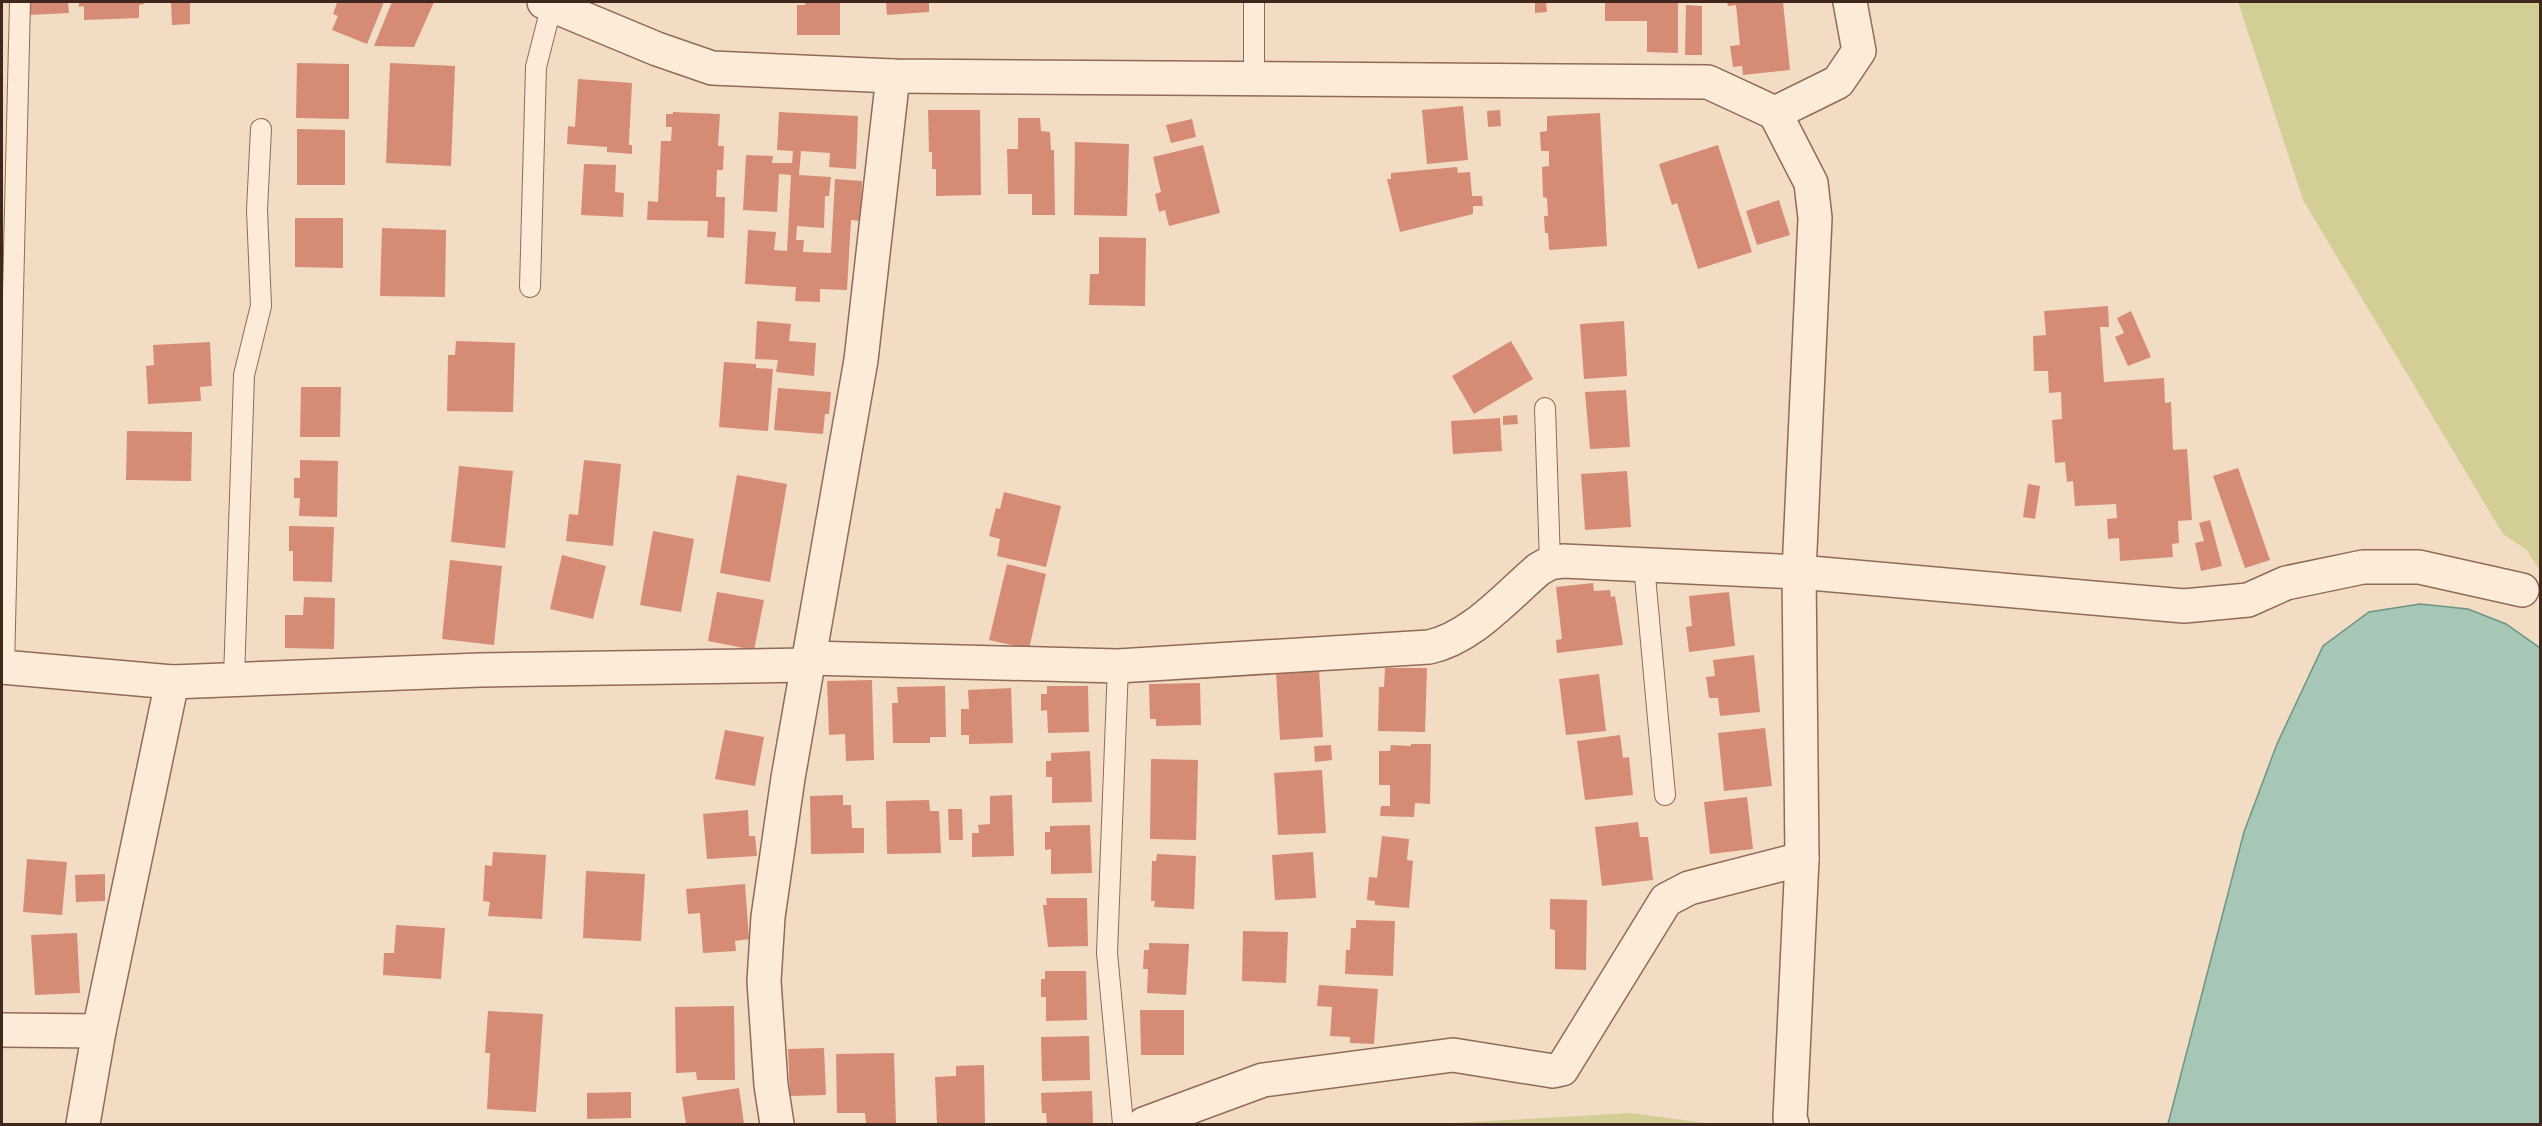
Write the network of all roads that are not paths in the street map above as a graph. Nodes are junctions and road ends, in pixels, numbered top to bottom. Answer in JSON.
{"nodes":[{"id":1,"x":20,"y":2,"type":"edge"},
{"id":2,"x":1254,"y":2,"type":"edge"},
{"id":3,"x":1850,"y":2,"type":"edge"},
{"id":4,"x":548,"y":3,"type":"edge"},
{"id":5,"x":893,"y":76,"type":"junction"},
{"id":6,"x":1254,"y":79,"type":"junction"},
{"id":7,"x":1775,"y":114,"type":"junction"},
{"id":8,"x":261,"y":129,"type":"dead end"},
{"id":9,"x":530,"y":287,"type":"dead end"},
{"id":10,"x":1545,"y":408,"type":"dead end"},
{"id":11,"x":1550,"y":562,"type":"junction"},
{"id":12,"x":1644,"y":565,"type":"junction"},
{"id":13,"x":1799,"y":572,"type":"junction"},
{"id":14,"x":2522,"y":590,"type":"dead end"},
{"id":15,"x":808,"y":661,"type":"junction"},
{"id":16,"x":1118,"y":666,"type":"junction"},
{"id":17,"x":3,"y":667,"type":"edge"},
{"id":18,"x":234,"y":680,"type":"junction"},
{"id":19,"x":172,"y":682,"type":"junction"},
{"id":20,"x":1665,"y":795,"type":"dead end"},
{"id":21,"x":1802,"y":859,"type":"junction"},
{"id":22,"x":2,"y":1030,"type":"edge"},
{"id":23,"x":99,"y":1031,"type":"junction"},
{"id":24,"x":83,"y":1125,"type":"edge"},
{"id":25,"x":777,"y":1125,"type":"edge"},
{"id":26,"x":1123,"y":1125,"type":"edge"},
{"id":27,"x":1144,"y":1125,"type":"edge"},
{"id":28,"x":1792,"y":1125,"type":"edge"}],
"edges":[{"from":1,"to":17,"type":"lane"},
{"from":2,"to":6,"type":"lane"},
{"from":3,"to":7,"type":"street"},
{"from":4,"to":5,"type":"street"},
{"from":4,"to":9,"type":"lane"},
{"from":5,"to":6,"type":"street"},
{"from":5,"to":15,"type":"street"},
{"from":6,"to":7,"type":"street"},
{"from":7,"to":13,"type":"street"},
{"from":8,"to":18,"type":"lane"},
{"from":10,"to":11,"type":"lane"},
{"from":11,"to":12,"type":"street"},
{"from":11,"to":16,"type":"street"},
{"from":12,"to":13,"type":"street"},
{"from":12,"to":20,"type":"lane"},
{"from":13,"to":14,"type":"street"},
{"from":13,"to":21,"type":"street"},
{"from":15,"to":16,"type":"street"},
{"from":15,"to":18,"type":"street"},
{"from":15,"to":25,"type":"street"},
{"from":16,"to":26,"type":"lane"},
{"from":17,"to":19,"type":"street"},
{"from":18,"to":19,"type":"street"},
{"from":19,"to":23,"type":"street"},
{"from":21,"to":27,"type":"street"},
{"from":21,"to":28,"type":"street"},
{"from":22,"to":23,"type":"street"},
{"from":23,"to":24,"type":"street"}]}
